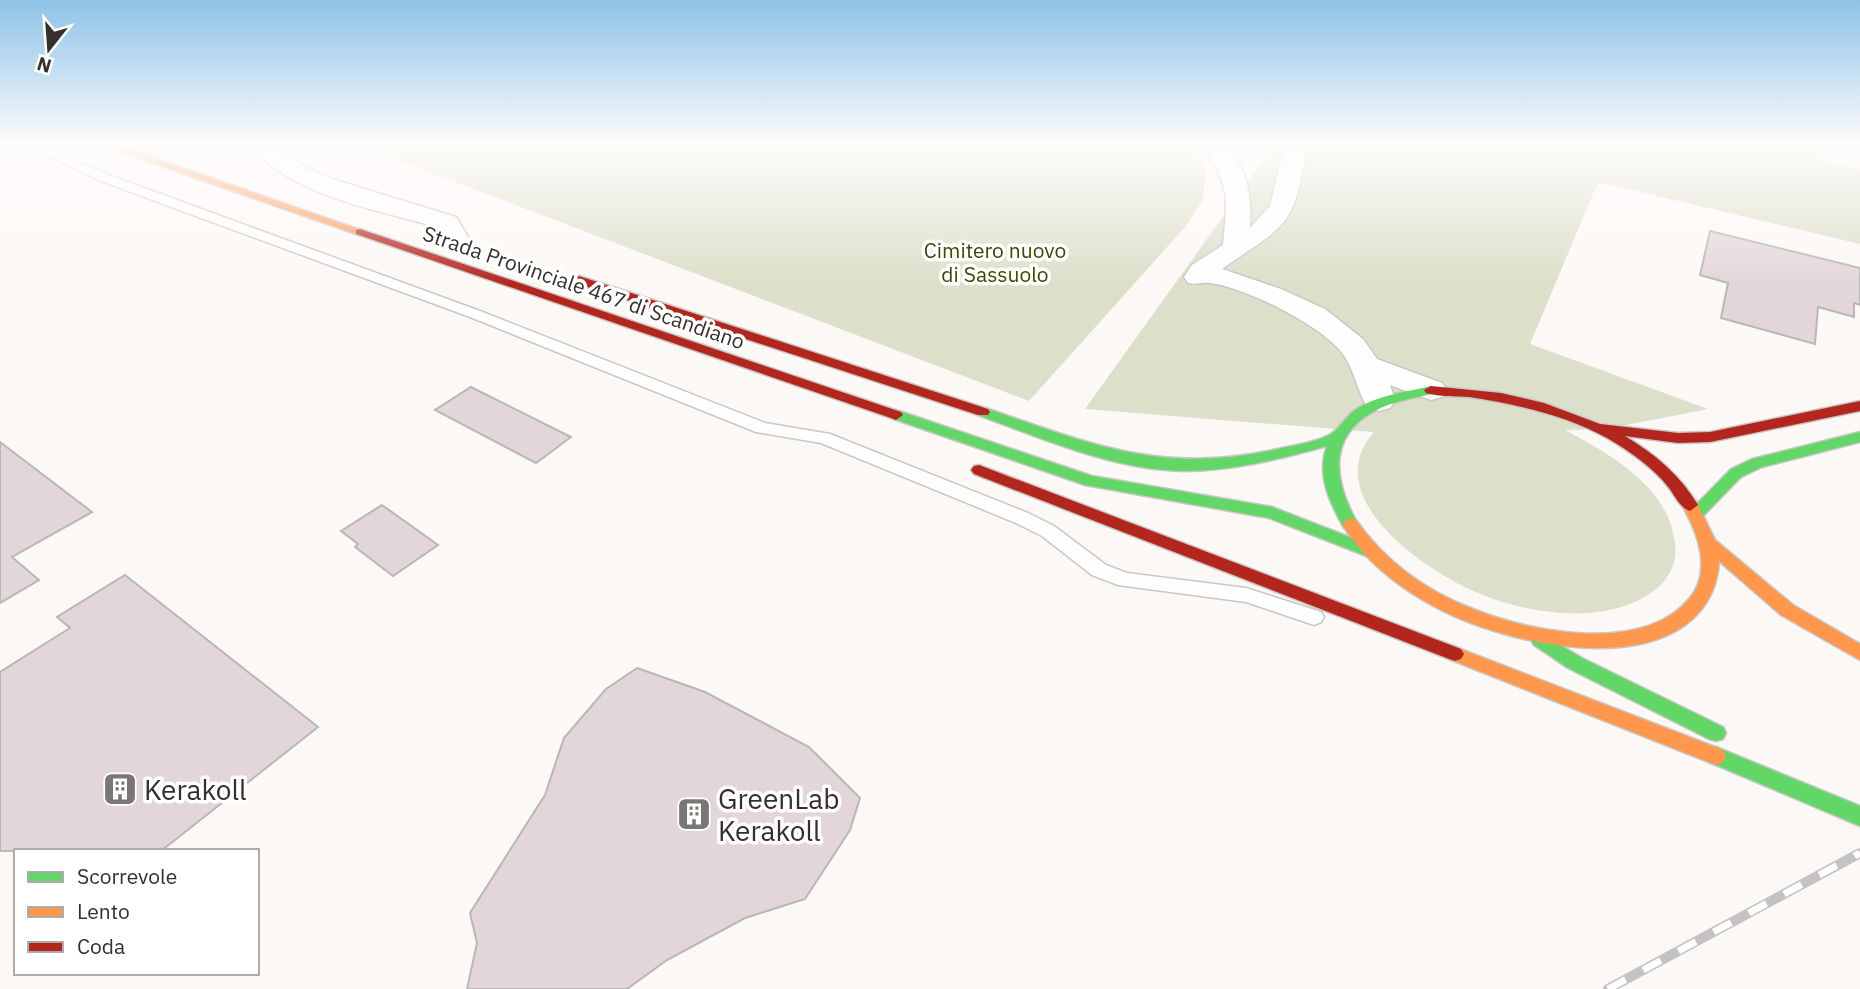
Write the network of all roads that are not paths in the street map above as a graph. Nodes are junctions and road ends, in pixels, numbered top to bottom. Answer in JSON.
{"nodes":[{"id":1,"x":141,"y":191,"type":"edge"},
{"id":2,"x":241,"y":191,"type":"edge"},
{"id":3,"x":309,"y":191,"type":"edge"},
{"id":4,"x":349,"y":191,"type":"edge"},
{"id":5,"x":1238,"y":191,"type":"edge"},
{"id":6,"x":1285,"y":191,"type":"edge"},
{"id":7,"x":1239,"y":207,"type":"junction"},
{"id":8,"x":1280,"y":214,"type":"junction"},
{"id":9,"x":464,"y":242,"type":"joint"},
{"id":10,"x":1237,"y":249,"type":"junction"},
{"id":11,"x":559,"y":274,"type":"dead end"},
{"id":12,"x":1367,"y":366,"type":"junction"},
{"id":13,"x":1431,"y":390,"type":"junction"},
{"id":14,"x":855,"y":401,"type":"junction"},
{"id":15,"x":1379,"y":401,"type":"junction"},
{"id":16,"x":1860,"y":406,"type":"edge"},
{"id":17,"x":866,"y":422,"type":"dead end"},
{"id":18,"x":1597,"y":428,"type":"junction"},
{"id":19,"x":1860,"y":438,"type":"edge"},
{"id":20,"x":1334,"y":439,"type":"junction"},
{"id":21,"x":961,"y":463,"type":"dead end"},
{"id":22,"x":1697,"y":512,"type":"junction"},
{"id":23,"x":1711,"y":545,"type":"junction"},
{"id":24,"x":1369,"y":551,"type":"junction"},
{"id":25,"x":1529,"y":634,"type":"junction"},
{"id":26,"x":1860,"y":653,"type":"edge"},
{"id":27,"x":1456,"y":656,"type":"junction"},
{"id":28,"x":1860,"y":815,"type":"edge"}],
"edges":[{"from":1,"to":27,"type":"lane"},
{"from":2,"to":14,"type":"main road","name":"Strada Provinciale 467 di Scandiano"},
{"from":3,"to":9,"type":"main road","name":"Strada Provinciale 467 di Scandiano"},
{"from":4,"to":9,"type":"street"},
{"from":5,"to":7,"type":"street"},
{"from":6,"to":8,"type":"street"},
{"from":7,"to":8,"type":"street"},
{"from":7,"to":10,"type":"street"},
{"from":8,"to":10,"type":"street"},
{"from":10,"to":12,"type":"street"},
{"from":11,"to":20,"type":"main road","name":"Strada Provinciale 467 di Scandiano"},
{"from":12,"to":13,"type":"street"},
{"from":12,"to":15,"type":"street"},
{"from":13,"to":15,"type":"main road"},
{"from":13,"to":18,"type":"main road"},
{"from":14,"to":17,"type":"main road"},
{"from":14,"to":24,"type":"main road","name":"Strada Provinciale 467 di Scandiano"},
{"from":15,"to":20,"type":"main road"},
{"from":16,"to":18,"type":"main road"},
{"from":18,"to":22,"type":"main road"},
{"from":19,"to":22,"type":"main road"},
{"from":20,"to":24,"type":"main road"},
{"from":21,"to":27,"type":"main road"},
{"from":22,"to":23,"type":"main road"},
{"from":23,"to":25,"type":"main road"},
{"from":23,"to":26,"type":"main road"},
{"from":24,"to":25,"type":"main road"},
{"from":25,"to":28,"type":"main road"},
{"from":27,"to":28,"type":"main road"}]}
